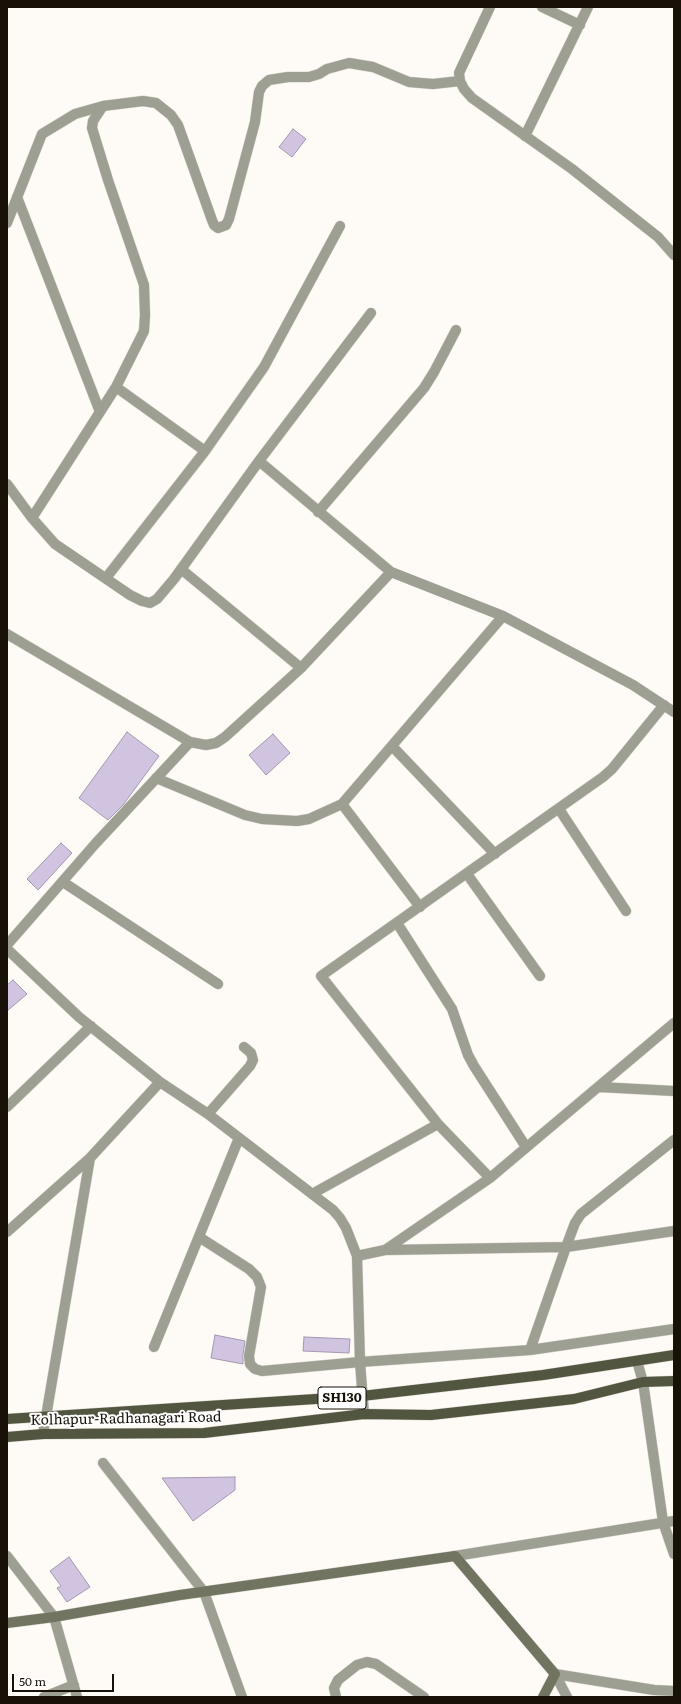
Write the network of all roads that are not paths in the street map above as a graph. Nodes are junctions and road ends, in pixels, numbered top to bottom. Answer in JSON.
{"nodes":[{"id":1,"x":490,"y":7,"type":"edge"},
{"id":2,"x":542,"y":7,"type":"edge"},
{"id":3,"x":588,"y":7,"type":"edge"},
{"id":4,"x":580,"y":25,"type":"junction"},
{"id":5,"x":460,"y":81,"type":"junction"},
{"id":6,"x":103,"y":106,"type":"junction"},
{"id":7,"x":525,"y":136,"type":"junction"},
{"id":8,"x":17,"y":197,"type":"junction"},
{"id":9,"x":7,"y":223,"type":"edge"},
{"id":10,"x":340,"y":226,"type":"dead end"},
{"id":11,"x":674,"y":255,"type":"edge"},
{"id":12,"x":371,"y":313,"type":"dead end"},
{"id":13,"x":456,"y":330,"type":"dead end"},
{"id":14,"x":116,"y":388,"type":"junction"},
{"id":15,"x":100,"y":412,"type":"junction"},
{"id":16,"x":205,"y":451,"type":"junction"},
{"id":17,"x":259,"y":461,"type":"junction"},
{"id":18,"x":7,"y":484,"type":"edge"},
{"id":19,"x":318,"y":512,"type":"junction"},
{"id":20,"x":32,"y":518,"type":"junction"},
{"id":21,"x":181,"y":569,"type":"junction"},
{"id":22,"x":391,"y":572,"type":"junction"},
{"id":23,"x":106,"y":578,"type":"junction"},
{"id":24,"x":503,"y":616,"type":"junction"},
{"id":25,"x":7,"y":634,"type":"edge"},
{"id":26,"x":301,"y":668,"type":"junction"},
{"id":27,"x":664,"y":705,"type":"junction"},
{"id":28,"x":674,"y":712,"type":"edge"},
{"id":29,"x":190,"y":742,"type":"junction"},
{"id":30,"x":392,"y":746,"type":"junction"},
{"id":31,"x":156,"y":778,"type":"junction"},
{"id":32,"x":342,"y":804,"type":"junction"},
{"id":33,"x":559,"y":809,"type":"junction"},
{"id":34,"x":496,"y":854,"type":"junction"},
{"id":35,"x":467,"y":874,"type":"junction"},
{"id":36,"x":63,"y":882,"type":"junction"},
{"id":37,"x":420,"y":907,"type":"junction"},
{"id":38,"x":626,"y":911,"type":"dead end"},
{"id":39,"x":397,"y":923,"type":"junction"},
{"id":40,"x":7,"y":945,"type":"edge"},
{"id":41,"x":7,"y":949,"type":"edge"},
{"id":42,"x":540,"y":976,"type":"dead end"},
{"id":43,"x":218,"y":984,"type":"dead end"},
{"id":44,"x":674,"y":1023,"type":"edge"},
{"id":45,"x":91,"y":1026,"type":"junction"},
{"id":46,"x":244,"y":1047,"type":"dead end"},
{"id":47,"x":160,"y":1082,"type":"junction"},
{"id":48,"x":599,"y":1087,"type":"junction"},
{"id":49,"x":674,"y":1091,"type":"edge"},
{"id":50,"x":7,"y":1107,"type":"edge"},
{"id":51,"x":208,"y":1114,"type":"junction"},
{"id":52,"x":438,"y":1124,"type":"junction"},
{"id":53,"x":239,"y":1138,"type":"junction"},
{"id":54,"x":674,"y":1140,"type":"edge"},
{"id":55,"x":526,"y":1147,"type":"junction"},
{"id":56,"x":90,"y":1158,"type":"junction"},
{"id":57,"x":490,"y":1178,"type":"junction"},
{"id":58,"x":312,"y":1194,"type":"junction"},
{"id":59,"x":674,"y":1231,"type":"edge"},
{"id":60,"x":7,"y":1232,"type":"edge"},
{"id":61,"x":199,"y":1237,"type":"junction"},
{"id":62,"x":566,"y":1247,"type":"junction"},
{"id":63,"x":385,"y":1250,"type":"junction"},
{"id":64,"x":357,"y":1256,"type":"junction"},
{"id":65,"x":674,"y":1329,"type":"edge"},
{"id":66,"x":154,"y":1347,"type":"dead end"},
{"id":67,"x":530,"y":1350,"type":"junction"},
{"id":68,"x":674,"y":1355,"type":"edge"},
{"id":69,"x":637,"y":1361,"type":"junction"},
{"id":70,"x":360,"y":1362,"type":"junction"},
{"id":71,"x":674,"y":1381,"type":"edge"},
{"id":72,"x":643,"y":1382,"type":"junction"},
{"id":73,"x":362,"y":1396,"type":"junction"},
{"id":74,"x":364,"y":1414,"type":"junction"},
{"id":75,"x":45,"y":1417,"type":"junction"},
{"id":76,"x":7,"y":1419,"type":"edge"},
{"id":77,"x":42,"y":1434,"type":"junction"},
{"id":78,"x":7,"y":1437,"type":"edge"},
{"id":79,"x":103,"y":1463,"type":"dead end"},
{"id":80,"x":674,"y":1520,"type":"edge"},
{"id":81,"x":663,"y":1522,"type":"junction"},
{"id":82,"x":674,"y":1552,"type":"edge"},
{"id":83,"x":7,"y":1556,"type":"edge"},
{"id":84,"x":455,"y":1556,"type":"junction"},
{"id":85,"x":204,"y":1592,"type":"junction"},
{"id":86,"x":54,"y":1617,"type":"junction"},
{"id":87,"x":7,"y":1623,"type":"edge"},
{"id":88,"x":555,"y":1674,"type":"junction"},
{"id":89,"x":74,"y":1685,"type":"junction"},
{"id":90,"x":674,"y":1691,"type":"edge"},
{"id":91,"x":656,"y":1693,"type":"edge"},
{"id":92,"x":44,"y":1697,"type":"edge"},
{"id":93,"x":77,"y":1697,"type":"edge"},
{"id":94,"x":242,"y":1697,"type":"edge"},
{"id":95,"x":336,"y":1697,"type":"edge"},
{"id":96,"x":424,"y":1697,"type":"edge"},
{"id":97,"x":543,"y":1697,"type":"edge"},
{"id":98,"x":567,"y":1697,"type":"edge"}],
"edges":[{"from":1,"to":5,"type":"street"},
{"from":2,"to":4,"type":"street"},
{"from":3,"to":4,"type":"street"},
{"from":4,"to":7,"type":"street"},
{"from":5,"to":6,"type":"street"},
{"from":5,"to":7,"type":"street"},
{"from":6,"to":8,"type":"street"},
{"from":6,"to":14,"type":"street"},
{"from":7,"to":11,"type":"street"},
{"from":8,"to":9,"type":"street"},
{"from":8,"to":15,"type":"street"},
{"from":10,"to":16,"type":"street"},
{"from":12,"to":17,"type":"street"},
{"from":13,"to":19,"type":"street"},
{"from":14,"to":15,"type":"street"},
{"from":14,"to":16,"type":"street"},
{"from":15,"to":20,"type":"street"},
{"from":16,"to":23,"type":"street"},
{"from":17,"to":19,"type":"street"},
{"from":17,"to":21,"type":"street"},
{"from":18,"to":20,"type":"street"},
{"from":19,"to":22,"type":"street"},
{"from":20,"to":23,"type":"street"},
{"from":21,"to":23,"type":"street"},
{"from":21,"to":26,"type":"street"},
{"from":22,"to":24,"type":"street"},
{"from":22,"to":26,"type":"street"},
{"from":24,"to":27,"type":"street"},
{"from":24,"to":30,"type":"street"},
{"from":25,"to":29,"type":"street"},
{"from":26,"to":29,"type":"street"},
{"from":27,"to":28,"type":"street"},
{"from":27,"to":33,"type":"street"},
{"from":29,"to":31,"type":"street"},
{"from":30,"to":32,"type":"street"},
{"from":30,"to":34,"type":"street"},
{"from":31,"to":32,"type":"street"},
{"from":31,"to":36,"type":"street"},
{"from":32,"to":37,"type":"street"},
{"from":33,"to":34,"type":"street"},
{"from":33,"to":38,"type":"street"},
{"from":34,"to":35,"type":"street"},
{"from":35,"to":37,"type":"street"},
{"from":35,"to":42,"type":"street"},
{"from":36,"to":40,"type":"street"},
{"from":36,"to":43,"type":"street"},
{"from":37,"to":39,"type":"street"},
{"from":39,"to":52,"type":"street"},
{"from":39,"to":55,"type":"street"},
{"from":41,"to":45,"type":"street"},
{"from":44,"to":48,"type":"street"},
{"from":45,"to":47,"type":"street"},
{"from":45,"to":50,"type":"street"},
{"from":46,"to":51,"type":"street"},
{"from":47,"to":51,"type":"street"},
{"from":47,"to":56,"type":"street"},
{"from":48,"to":49,"type":"street"},
{"from":48,"to":55,"type":"street"},
{"from":51,"to":53,"type":"street"},
{"from":52,"to":57,"type":"street"},
{"from":52,"to":58,"type":"street"},
{"from":53,"to":58,"type":"street"},
{"from":53,"to":61,"type":"street"},
{"from":54,"to":62,"type":"street"},
{"from":55,"to":57,"type":"street"},
{"from":56,"to":60,"type":"street"},
{"from":56,"to":75,"type":"street"},
{"from":57,"to":63,"type":"street"},
{"from":58,"to":64,"type":"street"},
{"from":59,"to":62,"type":"street"},
{"from":61,"to":66,"type":"street"},
{"from":61,"to":70,"type":"street"},
{"from":62,"to":63,"type":"street"},
{"from":62,"to":67,"type":"street"},
{"from":63,"to":64,"type":"street"},
{"from":64,"to":70,"type":"street"},
{"from":65,"to":67,"type":"street"},
{"from":67,"to":70,"type":"street"},
{"from":68,"to":69,"type":"main road","number":"SH130"},
{"from":69,"to":72,"type":"street"},
{"from":69,"to":73,"type":"main road","number":"SH130"},
{"from":70,"to":73,"type":"street"},
{"from":71,"to":72,"type":"main road","name":"Kolhapur-Radhanagari Road"},
{"from":72,"to":74,"type":"main road","name":"Kolhapur-Radhanagari Road"},
{"from":72,"to":81,"type":"street"},
{"from":73,"to":74,"type":"street"},
{"from":73,"to":75,"type":"main road","number":"SH130"},
{"from":74,"to":77,"type":"main road","name":"Kolhapur-Radhanagari Road"},
{"from":75,"to":76,"type":"main road","number":"SH130"},
{"from":75,"to":77,"type":"street"},
{"from":77,"to":78,"type":"main road","name":"Kolhapur-Radhanagari Road"},
{"from":79,"to":85,"type":"street"},
{"from":80,"to":81,"type":"street"},
{"from":81,"to":82,"type":"street"},
{"from":81,"to":84,"type":"street"},
{"from":83,"to":86,"type":"street"},
{"from":84,"to":85,"type":"street"},
{"from":84,"to":88,"type":"street"},
{"from":85,"to":86,"type":"street"},
{"from":85,"to":94,"type":"street"},
{"from":86,"to":87,"type":"street"},
{"from":86,"to":89,"type":"street"},
{"from":88,"to":91,"type":"street"},
{"from":88,"to":97,"type":"street"},
{"from":88,"to":98,"type":"street"},
{"from":89,"to":92,"type":"street"},
{"from":89,"to":93,"type":"street"},
{"from":90,"to":91,"type":"street"},
{"from":95,"to":96,"type":"street"}]}
